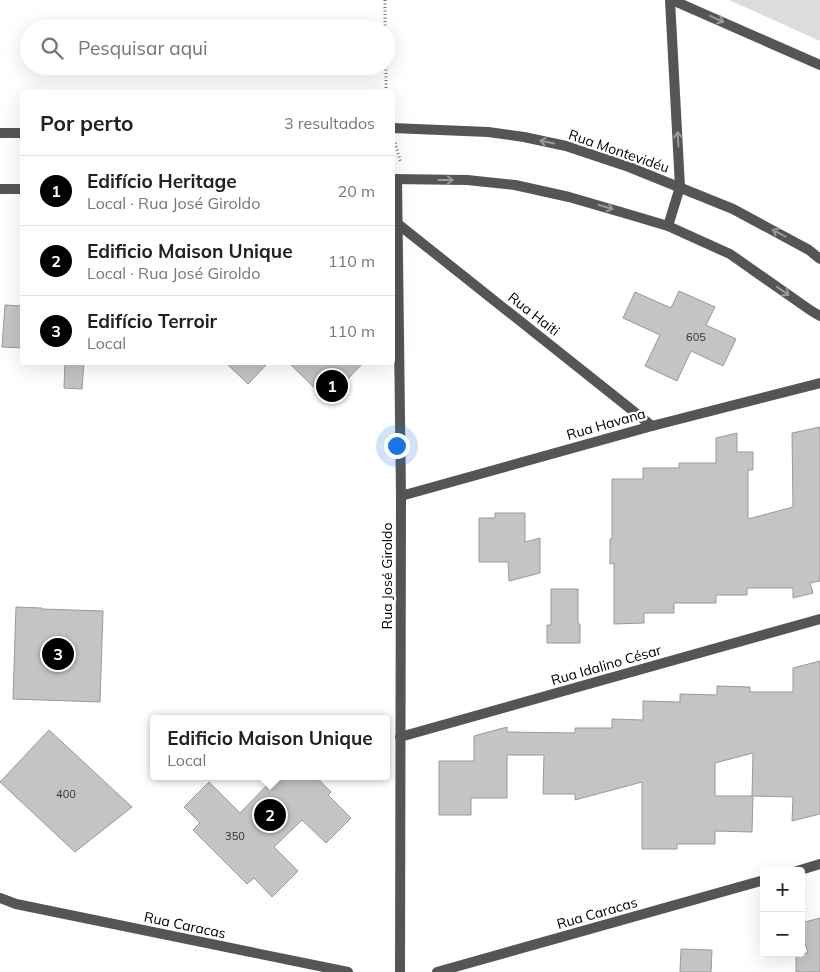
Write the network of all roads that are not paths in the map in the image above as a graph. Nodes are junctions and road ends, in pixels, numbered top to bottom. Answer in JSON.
{"nodes":[{"id":1,"x":671,"y":0,"type":"edge"},
{"id":2,"x":820,"y":64,"type":"edge"},
{"id":3,"x":395,"y":128,"type":"edge"},
{"id":4,"x":0,"y":133,"type":"edge"},
{"id":5,"x":20,"y":133,"type":"edge"},
{"id":6,"x":395,"y":179,"type":"edge"},
{"id":7,"x":680,"y":187,"type":"junction"},
{"id":8,"x":20,"y":188,"type":"edge"},
{"id":9,"x":0,"y":189,"type":"edge"},
{"id":10,"x":398,"y":224,"type":"junction"},
{"id":11,"x":668,"y":226,"type":"junction"},
{"id":12,"x":820,"y":259,"type":"edge"},
{"id":13,"x":820,"y":316,"type":"edge"},
{"id":14,"x":820,"y":383,"type":"edge"},
{"id":15,"x":652,"y":426,"type":"junction"},
{"id":16,"x":401,"y":496,"type":"junction"},
{"id":17,"x":820,"y":619,"type":"edge"},
{"id":18,"x":400,"y":737,"type":"junction"},
{"id":19,"x":820,"y":864,"type":"edge"},
{"id":20,"x":805,"y":869,"type":"edge"},
{"id":21,"x":760,"y":881,"type":"edge"},
{"id":22,"x":0,"y":898,"type":"edge"},
{"id":23,"x":16,"y":904,"type":"junction"},
{"id":24,"x":0,"y":907,"type":"edge"},
{"id":25,"x":348,"y":972,"type":"edge"},
{"id":26,"x":400,"y":972,"type":"edge"},
{"id":27,"x":437,"y":972,"type":"edge"}],
"edges":[{"from":1,"to":2,"type":"street","one_way":true},
{"from":7,"to":1,"type":"street","one_way":true},
{"from":7,"to":3,"type":"street","name":"Rua Montevidéu","one_way":true},
{"from":4,"to":5,"type":"street"},
{"from":6,"to":10,"type":"street","name":"Rua José Giroldo"},
{"from":6,"to":11,"type":"street","one_way":true},
{"from":7,"to":11,"type":"street"},
{"from":12,"to":7,"type":"street","name":"Rua Montevidéu","one_way":true},
{"from":8,"to":9,"type":"street"},
{"from":10,"to":15,"type":"street","name":"Rua Haiti"},
{"from":10,"to":16,"type":"street","name":"Rua José Giroldo"},
{"from":11,"to":13,"type":"street","one_way":true},
{"from":14,"to":15,"type":"street","name":"Rua Havana"},
{"from":15,"to":16,"type":"street","name":"Rua Havana"},
{"from":16,"to":18,"type":"street","name":"Rua José Giroldo"},
{"from":17,"to":18,"type":"street","name":"Rua Idalino César"},
{"from":18,"to":26,"type":"street","name":"Rua José Giroldo"},
{"from":19,"to":20,"type":"street"},
{"from":21,"to":27,"type":"street","name":"Rua Caracas"},
{"from":22,"to":23,"type":"street","name":"Rua Caracas"},
{"from":23,"to":24,"type":"street","name":"Rua Caracas"},
{"from":23,"to":25,"type":"street","name":"Rua Caracas"}]}
